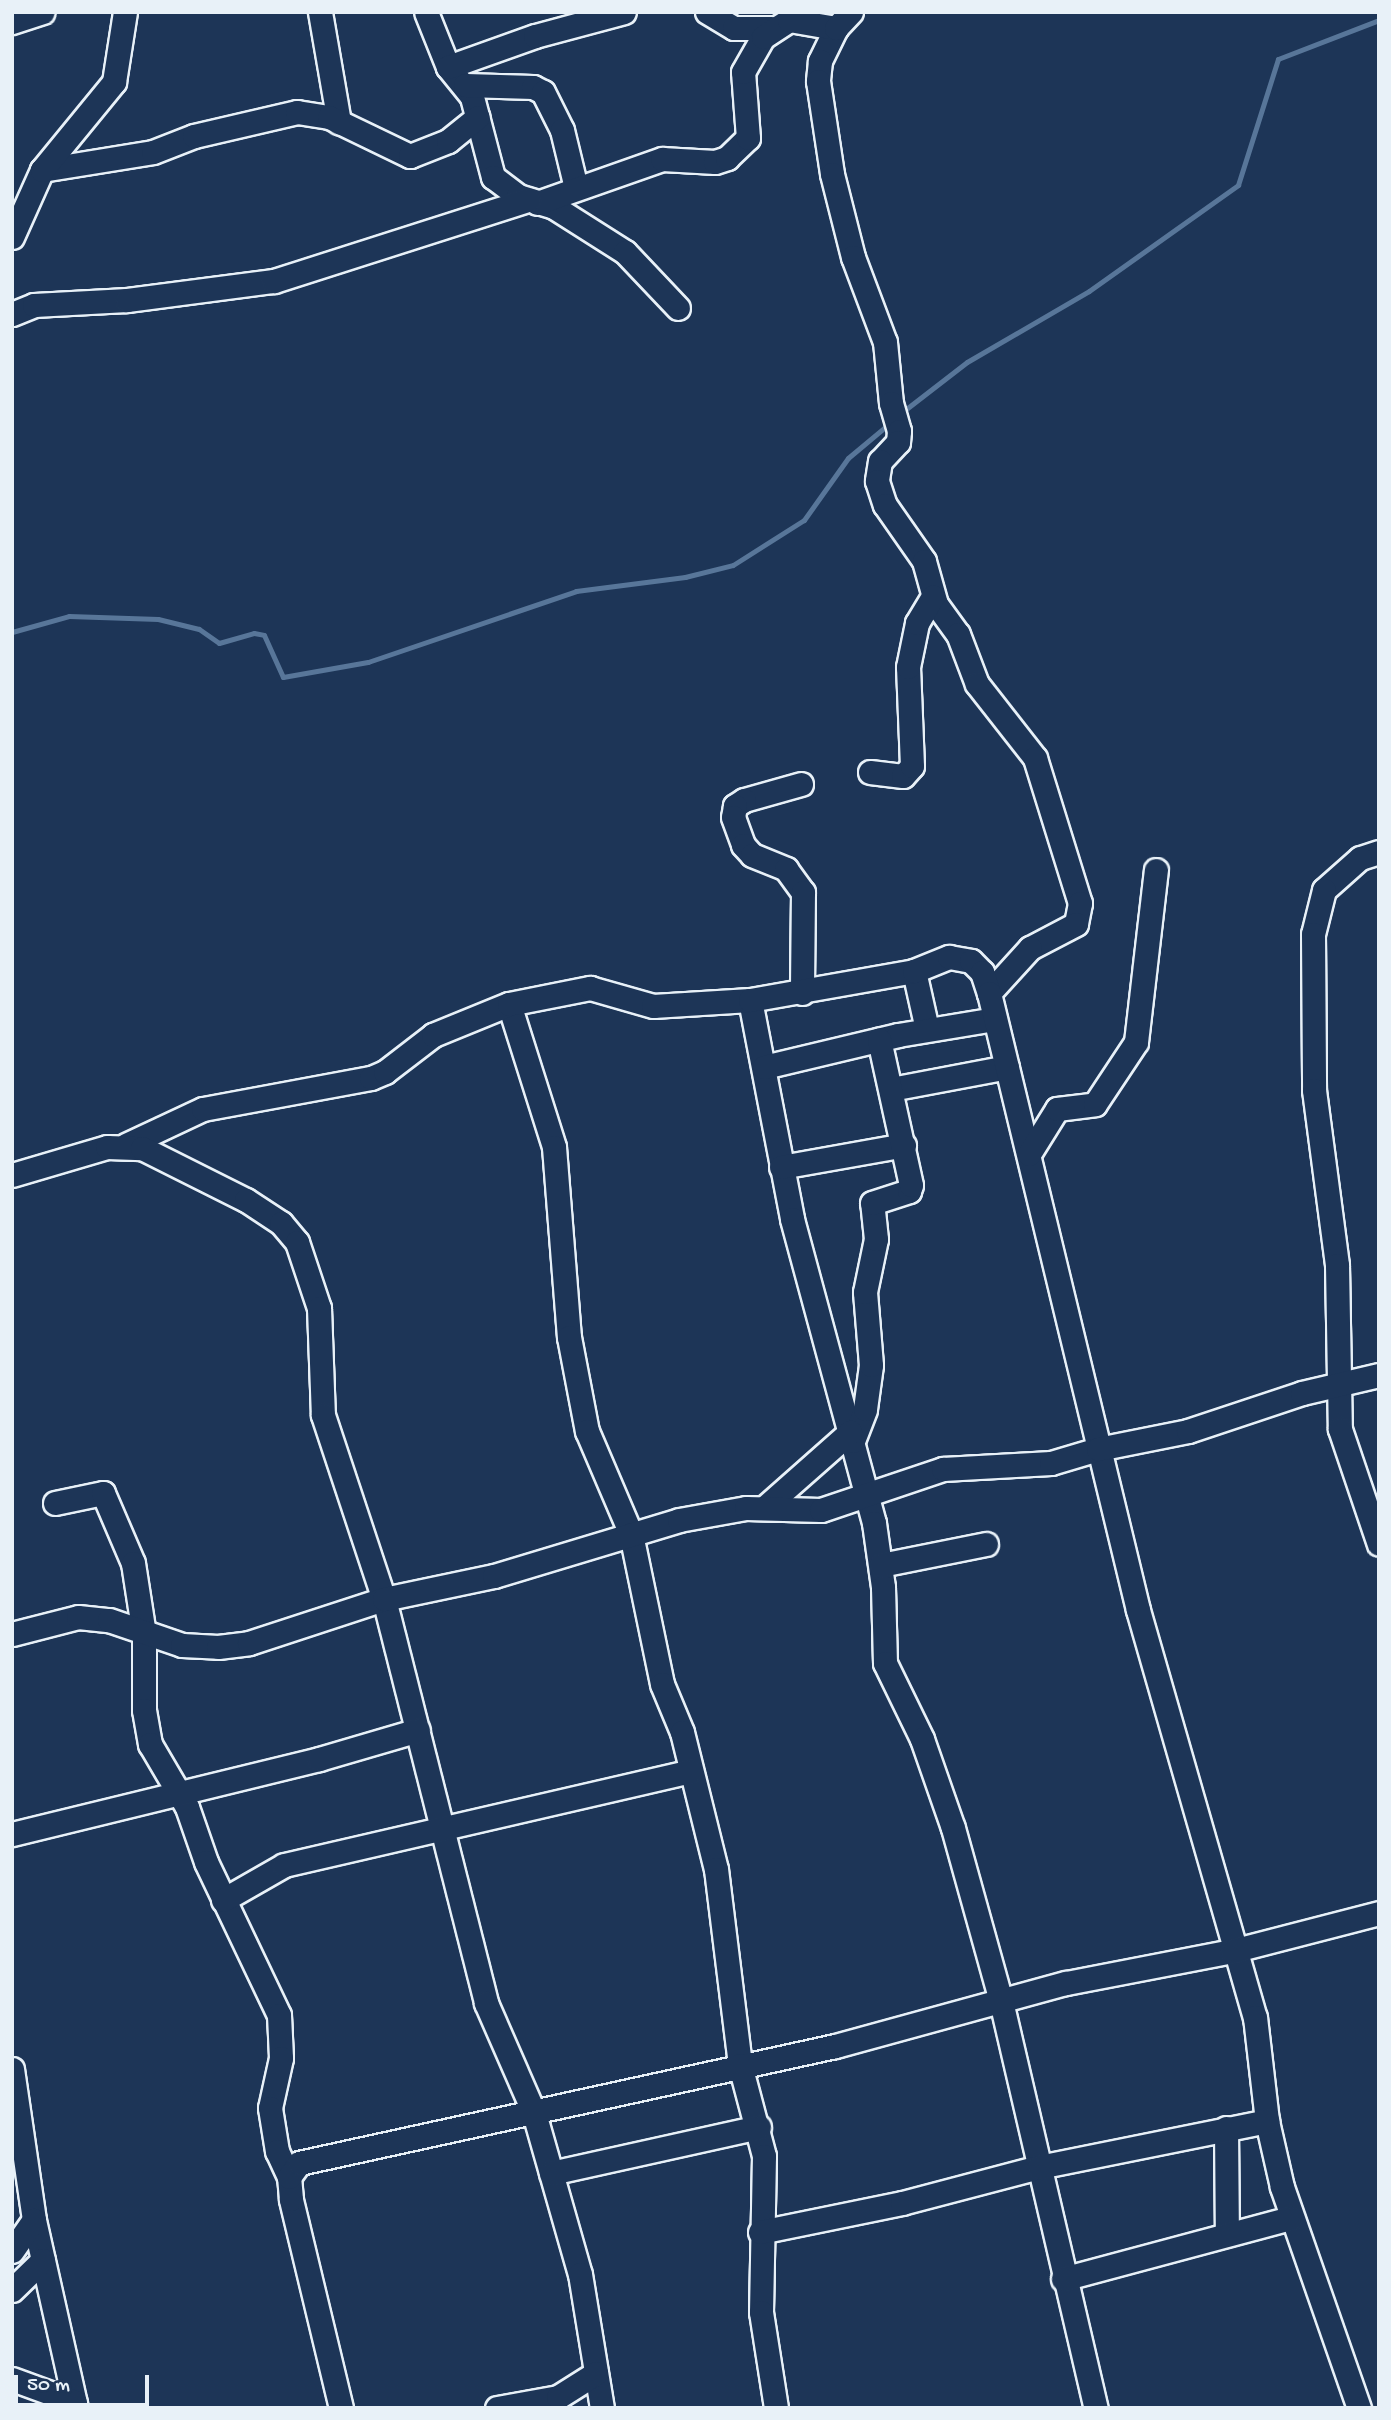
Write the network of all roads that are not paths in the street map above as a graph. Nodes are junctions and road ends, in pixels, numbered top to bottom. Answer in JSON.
{"nodes":[{"id":1,"x":42,"y":12,"type":"edge"},
{"id":2,"x":125,"y":12,"type":"edge"},
{"id":3,"x":320,"y":12,"type":"edge"},
{"id":4,"x":426,"y":12,"type":"edge"},
{"id":5,"x":624,"y":12,"type":"edge"},
{"id":6,"x":707,"y":12,"type":"edge"},
{"id":7,"x":844,"y":20,"type":"edge"},
{"id":8,"x":12,"y":22,"type":"edge"},
{"id":9,"x":771,"y":28,"type":"junction"},
{"id":10,"x":448,"y":67,"type":"junction"},
{"id":11,"x":465,"y":85,"type":"junction"},
{"id":12,"x":478,"y":117,"type":"junction"},
{"id":13,"x":339,"y":122,"type":"junction"},
{"id":14,"x":42,"y":170,"type":"junction"},
{"id":15,"x":576,"y":187,"type":"junction"},
{"id":16,"x":532,"y":201,"type":"junction"},
{"id":17,"x":12,"y":237,"type":"edge"},
{"id":18,"x":678,"y":308,"type":"dead end"},
{"id":19,"x":12,"y":314,"type":"edge"},
{"id":20,"x":933,"y":596,"type":"junction"},
{"id":21,"x":870,"y":772,"type":"dead end"},
{"id":22,"x":801,"y":784,"type":"dead end"},
{"id":23,"x":1379,"y":852,"type":"edge"},
{"id":24,"x":1156,"y":870,"type":"dead end"},
{"id":25,"x":914,"y":971,"type":"junction"},
{"id":26,"x":802,"y":993,"type":"junction"},
{"id":27,"x":989,"y":993,"type":"junction"},
{"id":28,"x":750,"y":1000,"type":"junction"},
{"id":29,"x":509,"y":1004,"type":"junction"},
{"id":30,"x":995,"y":1019,"type":"junction"},
{"id":31,"x":927,"y":1029,"type":"junction"},
{"id":32,"x":880,"y":1039,"type":"junction"},
{"id":33,"x":1007,"y":1067,"type":"junction"},
{"id":34,"x":764,"y":1068,"type":"junction"},
{"id":35,"x":891,"y":1089,"type":"junction"},
{"id":36,"x":126,"y":1145,"type":"junction"},
{"id":37,"x":904,"y":1145,"type":"junction"},
{"id":38,"x":1029,"y":1154,"type":"junction"},
{"id":39,"x":781,"y":1167,"type":"junction"},
{"id":40,"x":12,"y":1175,"type":"edge"},
{"id":41,"x":1379,"y":1375,"type":"edge"},
{"id":42,"x":1340,"y":1382,"type":"junction"},
{"id":43,"x":852,"y":1436,"type":"junction"},
{"id":44,"x":1098,"y":1449,"type":"junction"},
{"id":45,"x":868,"y":1493,"type":"junction"},
{"id":46,"x":55,"y":1503,"type":"dead end"},
{"id":47,"x":764,"y":1508,"type":"junction"},
{"id":48,"x":631,"y":1534,"type":"junction"},
{"id":49,"x":986,"y":1544,"type":"dead end"},
{"id":50,"x":1379,"y":1544,"type":"edge"},
{"id":51,"x":881,"y":1565,"type":"junction"},
{"id":52,"x":384,"y":1599,"type":"junction"},
{"id":53,"x":12,"y":1634,"type":"edge"},
{"id":54,"x":144,"y":1634,"type":"junction"},
{"id":55,"x":418,"y":1730,"type":"junction"},
{"id":56,"x":690,"y":1771,"type":"junction"},
{"id":57,"x":177,"y":1791,"type":"junction"},
{"id":58,"x":440,"y":1828,"type":"junction"},
{"id":59,"x":12,"y":1834,"type":"edge"},
{"id":60,"x":223,"y":1900,"type":"junction"},
{"id":61,"x":1379,"y":1913,"type":"edge"},
{"id":62,"x":1232,"y":1951,"type":"junction"},
{"id":63,"x":1002,"y":2001,"type":"junction"},
{"id":64,"x":740,"y":2065,"type":"junction"},
{"id":65,"x":12,"y":2069,"type":"edge"},
{"id":66,"x":534,"y":2113,"type":"junction"},
{"id":67,"x":1267,"y":2121,"type":"junction"},
{"id":68,"x":759,"y":2127,"type":"junction"},
{"id":69,"x":1226,"y":2128,"type":"junction"},
{"id":70,"x":18,"y":2132,"type":"edge"},
{"id":71,"x":1039,"y":2167,"type":"junction"},
{"id":72,"x":551,"y":2173,"type":"junction"},
{"id":73,"x":289,"y":2177,"type":"junction"},
{"id":74,"x":1291,"y":2218,"type":"junction"},
{"id":75,"x":34,"y":2220,"type":"junction"},
{"id":76,"x":760,"y":2232,"type":"junction"},
{"id":77,"x":1227,"y":2233,"type":"junction"},
{"id":78,"x":12,"y":2251,"type":"edge"},
{"id":79,"x":43,"y":2260,"type":"junction"},
{"id":80,"x":1063,"y":2279,"type":"junction"},
{"id":81,"x":12,"y":2290,"type":"edge"},
{"id":82,"x":596,"y":2373,"type":"junction"},
{"id":83,"x":12,"y":2379,"type":"edge"},
{"id":84,"x":76,"y":2405,"type":"edge"},
{"id":85,"x":341,"y":2408,"type":"edge"},
{"id":86,"x":497,"y":2408,"type":"edge"},
{"id":87,"x":601,"y":2408,"type":"edge"},
{"id":88,"x":776,"y":2408,"type":"edge"},
{"id":89,"x":1096,"y":2408,"type":"edge"},
{"id":90,"x":1359,"y":2408,"type":"edge"}],
"edges":[{"from":1,"to":8,"type":"street"},
{"from":2,"to":14,"type":"street"},
{"from":3,"to":13,"type":"street"},
{"from":4,"to":10,"type":"street"},
{"from":5,"to":10,"type":"street"},
{"from":6,"to":9,"type":"street"},
{"from":7,"to":9,"type":"street"},
{"from":7,"to":20,"type":"street"},
{"from":9,"to":15,"type":"street"},
{"from":10,"to":11,"type":"street"},
{"from":11,"to":12,"type":"street"},
{"from":11,"to":15,"type":"street"},
{"from":12,"to":13,"type":"street"},
{"from":12,"to":16,"type":"street"},
{"from":13,"to":14,"type":"street"},
{"from":14,"to":17,"type":"street"},
{"from":15,"to":16,"type":"street"},
{"from":16,"to":18,"type":"street"},
{"from":16,"to":19,"type":"street"},
{"from":20,"to":21,"type":"street"},
{"from":20,"to":27,"type":"street"},
{"from":22,"to":26,"type":"street"},
{"from":23,"to":42,"type":"street"},
{"from":24,"to":38,"type":"street"},
{"from":25,"to":26,"type":"street"},
{"from":25,"to":27,"type":"street"},
{"from":25,"to":31,"type":"street"},
{"from":26,"to":28,"type":"street"},
{"from":27,"to":30,"type":"street"},
{"from":28,"to":29,"type":"street"},
{"from":28,"to":34,"type":"street"},
{"from":29,"to":36,"type":"street"},
{"from":29,"to":48,"type":"street"},
{"from":30,"to":31,"type":"street"},
{"from":30,"to":33,"type":"street"},
{"from":31,"to":32,"type":"street"},
{"from":32,"to":34,"type":"street"},
{"from":32,"to":35,"type":"street"},
{"from":33,"to":35,"type":"street"},
{"from":33,"to":38,"type":"street"},
{"from":34,"to":39,"type":"street"},
{"from":35,"to":37,"type":"street"},
{"from":36,"to":40,"type":"street"},
{"from":36,"to":52,"type":"street"},
{"from":37,"to":39,"type":"street"},
{"from":37,"to":43,"type":"street"},
{"from":38,"to":44,"type":"street"},
{"from":39,"to":43,"type":"street"},
{"from":41,"to":42,"type":"street"},
{"from":42,"to":44,"type":"street"},
{"from":42,"to":50,"type":"street"},
{"from":43,"to":45,"type":"street"},
{"from":43,"to":47,"type":"street"},
{"from":44,"to":45,"type":"street"},
{"from":44,"to":62,"type":"street"},
{"from":45,"to":47,"type":"street"},
{"from":45,"to":51,"type":"street"},
{"from":46,"to":54,"type":"street"},
{"from":47,"to":48,"type":"street"},
{"from":48,"to":52,"type":"street"},
{"from":48,"to":56,"type":"street"},
{"from":49,"to":51,"type":"street"},
{"from":51,"to":63,"type":"street"},
{"from":52,"to":54,"type":"street"},
{"from":52,"to":55,"type":"street"},
{"from":53,"to":54,"type":"street"},
{"from":54,"to":57,"type":"street"},
{"from":55,"to":57,"type":"street"},
{"from":55,"to":58,"type":"street"},
{"from":56,"to":58,"type":"street"},
{"from":56,"to":64,"type":"street"},
{"from":57,"to":59,"type":"street"},
{"from":57,"to":60,"type":"street"},
{"from":58,"to":60,"type":"street"},
{"from":58,"to":66,"type":"street"},
{"from":60,"to":73,"type":"street"},
{"from":61,"to":62,"type":"street"},
{"from":62,"to":63,"type":"street"},
{"from":62,"to":67,"type":"street"},
{"from":63,"to":64,"type":"street"},
{"from":63,"to":71,"type":"street"},
{"from":64,"to":66,"type":"street"},
{"from":64,"to":68,"type":"street"},
{"from":65,"to":70,"type":"street"},
{"from":66,"to":72,"type":"street"},
{"from":66,"to":73,"type":"street"},
{"from":67,"to":69,"type":"street"},
{"from":67,"to":74,"type":"street"},
{"from":68,"to":72,"type":"street"},
{"from":68,"to":76,"type":"street"},
{"from":69,"to":71,"type":"street"},
{"from":69,"to":77,"type":"street"},
{"from":70,"to":75,"type":"street"},
{"from":71,"to":76,"type":"street"},
{"from":71,"to":80,"type":"street"},
{"from":72,"to":82,"type":"street"},
{"from":73,"to":85,"type":"street"},
{"from":74,"to":77,"type":"street"},
{"from":74,"to":90,"type":"street"},
{"from":75,"to":78,"type":"street"},
{"from":75,"to":79,"type":"street"},
{"from":76,"to":88,"type":"street"},
{"from":77,"to":80,"type":"street"},
{"from":79,"to":81,"type":"street"},
{"from":79,"to":84,"type":"street"},
{"from":80,"to":89,"type":"street"},
{"from":82,"to":86,"type":"street"},
{"from":82,"to":87,"type":"street"},
{"from":83,"to":84,"type":"street"}]}
